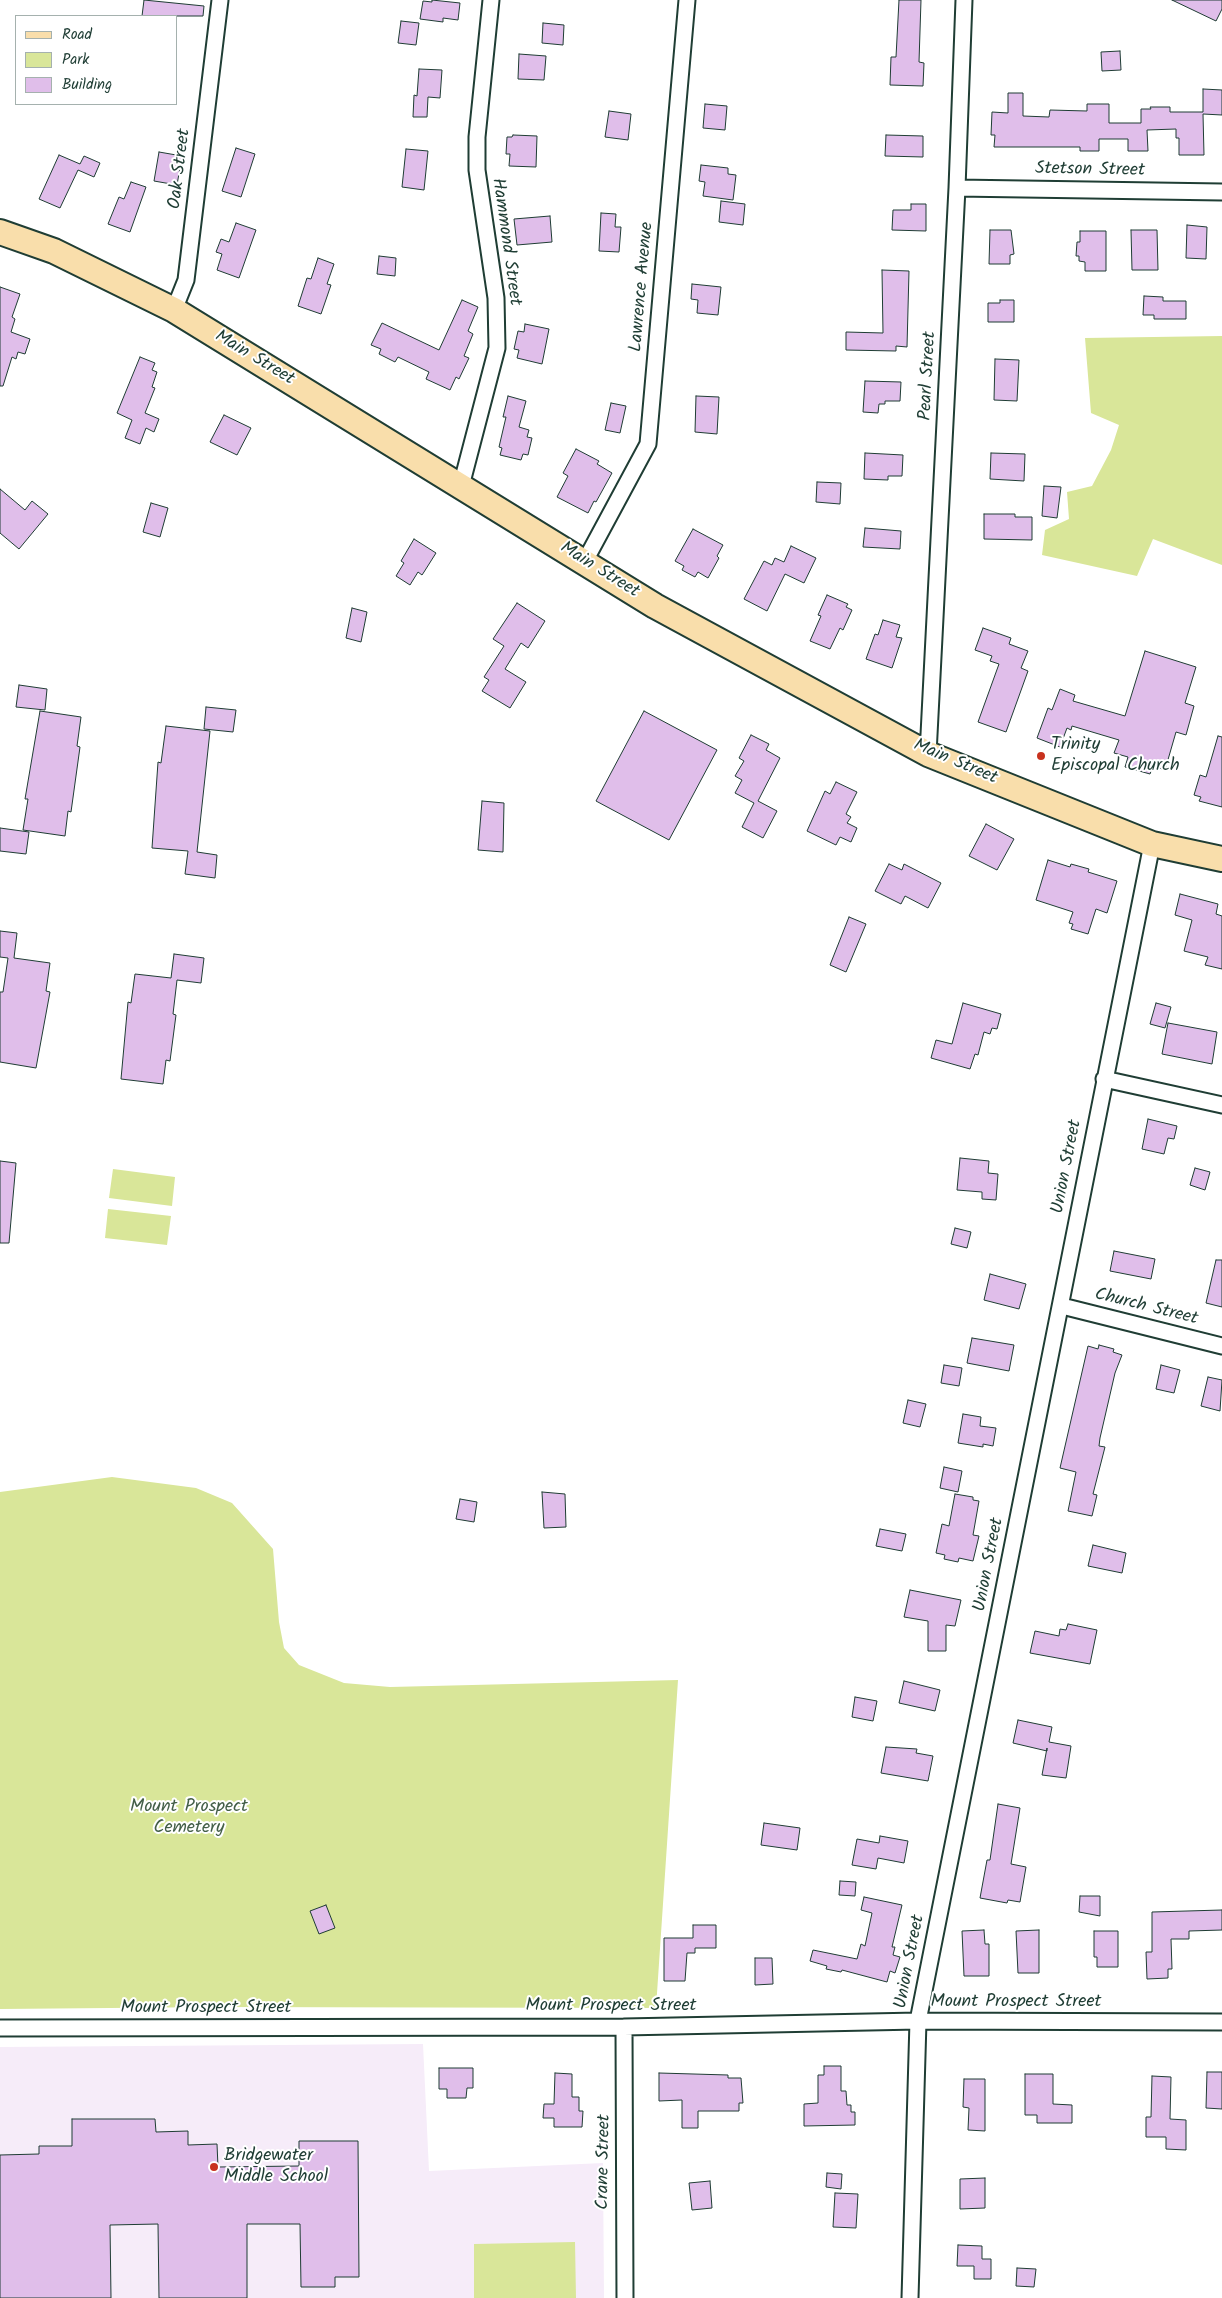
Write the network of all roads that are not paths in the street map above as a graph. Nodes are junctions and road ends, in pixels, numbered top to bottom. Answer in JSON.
{"nodes":[{"id":1,"x":220,"y":0,"type":"edge"},
{"id":2,"x":491,"y":0,"type":"edge"},
{"id":3,"x":687,"y":0,"type":"edge"},
{"id":4,"x":964,"y":0,"type":"edge"},
{"id":5,"x":957,"y":188,"type":"junction"},
{"id":6,"x":1222,"y":192,"type":"edge"},
{"id":7,"x":0,"y":232,"type":"edge"},
{"id":8,"x":174,"y":310,"type":"junction"},
{"id":9,"x":461,"y":486,"type":"junction"},
{"id":10,"x":585,"y":561,"type":"junction"},
{"id":11,"x":928,"y":754,"type":"junction"},
{"id":12,"x":1152,"y":844,"type":"junction"},
{"id":13,"x":1222,"y":859,"type":"edge"},
{"id":14,"x":1104,"y":1079,"type":"junction"},
{"id":15,"x":1222,"y":1105,"type":"edge"},
{"id":16,"x":1062,"y":1306,"type":"junction"},
{"id":17,"x":1222,"y":1346,"type":"edge"},
{"id":18,"x":918,"y":2021,"type":"junction"},
{"id":19,"x":1222,"y":2022,"type":"edge"},
{"id":20,"x":624,"y":2027,"type":"junction"},
{"id":21,"x":0,"y":2028,"type":"edge"},
{"id":22,"x":624,"y":2298,"type":"edge"},
{"id":23,"x":910,"y":2298,"type":"edge"}],
"edges":[{"from":1,"to":8,"type":"street","name":"Oak Street"},
{"from":2,"to":9,"type":"street","name":"Hammond Street"},
{"from":3,"to":10,"type":"street","name":"Lawrence Avenue"},
{"from":4,"to":5,"type":"street","name":"Pearl Street"},
{"from":5,"to":6,"type":"street","name":"Stetson Street"},
{"from":5,"to":11,"type":"street","name":"Pearl Street"},
{"from":7,"to":8,"type":"main road","name":"Main Street"},
{"from":8,"to":9,"type":"main road","name":"Main Street"},
{"from":9,"to":10,"type":"main road","name":"Main Street"},
{"from":10,"to":11,"type":"main road","name":"Main Street"},
{"from":11,"to":12,"type":"main road","name":"Main Street"},
{"from":12,"to":13,"type":"main road","name":"Main Street"},
{"from":12,"to":14,"type":"street","name":"Union Street"},
{"from":14,"to":15,"type":"street"},
{"from":14,"to":16,"type":"street","name":"Union Street"},
{"from":16,"to":17,"type":"street","name":"Church Street"},
{"from":16,"to":18,"type":"street","name":"Union Street"},
{"from":18,"to":19,"type":"street","name":"Mount Prospect Street"},
{"from":18,"to":20,"type":"street","name":"Mount Prospect Street"},
{"from":18,"to":23,"type":"street","name":"Union Street"},
{"from":20,"to":21,"type":"street","name":"Mount Prospect Street"},
{"from":20,"to":22,"type":"street","name":"Crane Street"}]}
